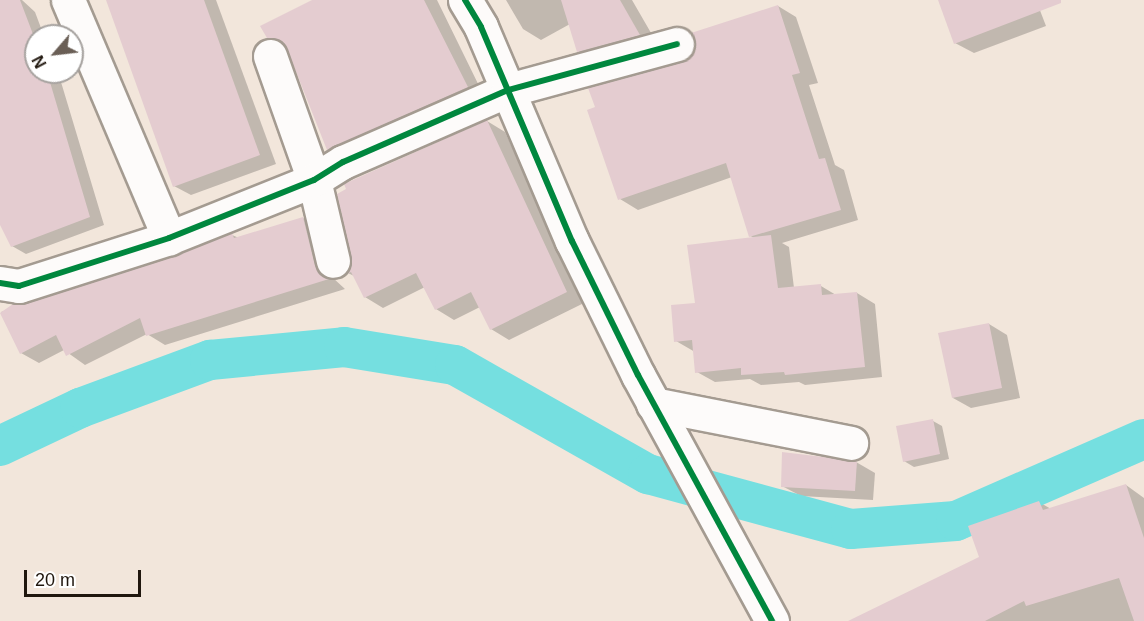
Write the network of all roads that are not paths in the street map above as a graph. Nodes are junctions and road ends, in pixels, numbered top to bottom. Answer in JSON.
{"nodes":[{"id":1,"x":68,"y":0,"type":"edge"},
{"id":2,"x":465,"y":0,"type":"edge"},
{"id":3,"x":677,"y":44,"type":"dead end"},
{"id":4,"x":270,"y":56,"type":"dead end"},
{"id":5,"x":508,"y":90,"type":"junction"},
{"id":6,"x":314,"y":180,"type":"junction"},
{"id":7,"x":169,"y":238,"type":"junction"},
{"id":8,"x":333,"y":261,"type":"dead end"},
{"id":9,"x":0,"y":283,"type":"edge"},
{"id":10,"x":653,"y":404,"type":"junction"},
{"id":11,"x":851,"y":443,"type":"dead end"},
{"id":12,"x":772,"y":621,"type":"edge"}],
"edges":[{"from":1,"to":7,"type":"street"},
{"from":2,"to":5,"type":"street"},
{"from":3,"to":5,"type":"street"},
{"from":4,"to":6,"type":"street"},
{"from":5,"to":6,"type":"street"},
{"from":5,"to":10,"type":"street"},
{"from":6,"to":7,"type":"street"},
{"from":6,"to":8,"type":"street"},
{"from":7,"to":9,"type":"street"},
{"from":10,"to":11,"type":"street"},
{"from":10,"to":12,"type":"street"}]}
